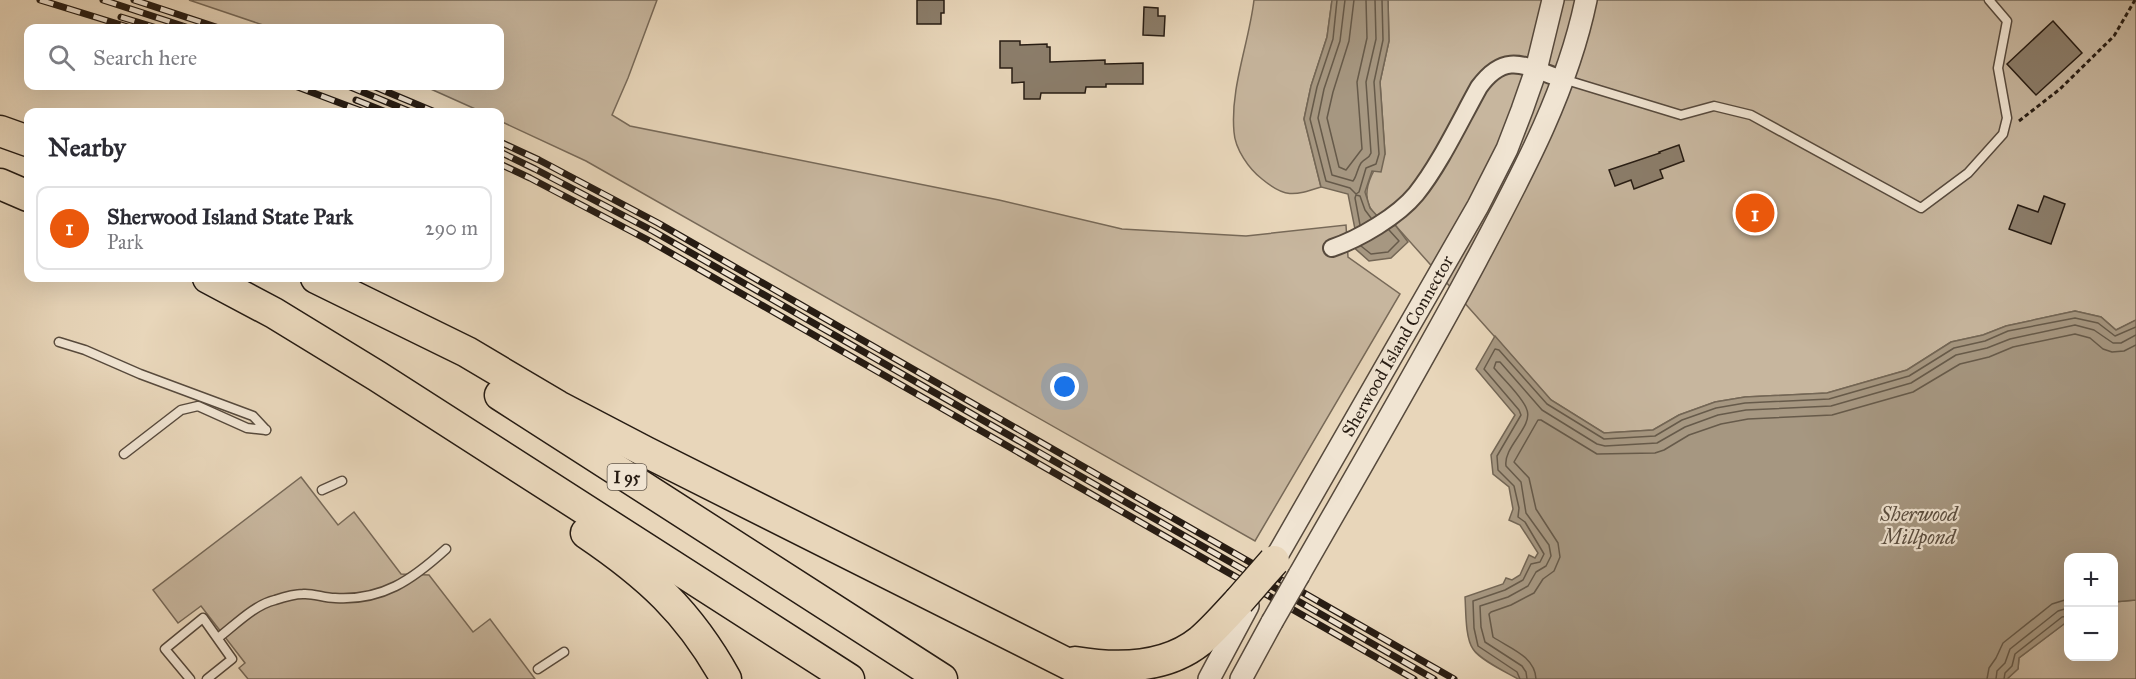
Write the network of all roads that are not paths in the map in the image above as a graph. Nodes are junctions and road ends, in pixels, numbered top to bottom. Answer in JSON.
{"nodes":[{"id":1,"x":1553,"y":0,"type":"edge"},
{"id":2,"x":1586,"y":0,"type":"edge"},
{"id":3,"x":1989,"y":0,"type":"edge"},
{"id":4,"x":1536,"y":70,"type":"junction"},
{"id":5,"x":1562,"y":79,"type":"junction"},
{"id":6,"x":0,"y":130,"type":"edge"},
{"id":7,"x":24,"y":139,"type":"edge"},
{"id":8,"x":0,"y":184,"type":"edge"},
{"id":9,"x":24,"y":194,"type":"edge"},
{"id":10,"x":1332,"y":248,"type":"dead end"},
{"id":11,"x":216,"y":282,"type":"edge"},
{"id":12,"x":319,"y":282,"type":"edge"},
{"id":13,"x":324,"y":282,"type":"edge"},
{"id":14,"x":274,"y":313,"type":"junction"},
{"id":15,"x":59,"y":342,"type":"dead end"},
{"id":16,"x":124,"y":454,"type":"dead end"},
{"id":17,"x":342,"y":481,"type":"dead end"},
{"id":18,"x":322,"y":490,"type":"dead end"},
{"id":19,"x":446,"y":549,"type":"dead end"},
{"id":20,"x":1286,"y":568,"type":"junction"},
{"id":21,"x":1244,"y":604,"type":"junction"},
{"id":22,"x":218,"y":638,"type":"junction"},
{"id":23,"x":564,"y":652,"type":"dead end"},
{"id":24,"x":1064,"y":660,"type":"junction"},
{"id":25,"x":538,"y":669,"type":"dead end"},
{"id":26,"x":190,"y":679,"type":"edge"},
{"id":27,"x":207,"y":679,"type":"edge"},
{"id":28,"x":726,"y":679,"type":"edge"},
{"id":29,"x":849,"y":679,"type":"edge"},
{"id":30,"x":942,"y":679,"type":"edge"},
{"id":31,"x":1098,"y":679,"type":"edge"},
{"id":32,"x":1209,"y":679,"type":"edge"},
{"id":33,"x":1241,"y":679,"type":"edge"}],
"edges":[{"from":1,"to":4,"type":"street","name":"Sherwood Island Connector"},
{"from":2,"to":5,"type":"street","name":"Sherwood Island Connector"},
{"from":3,"to":5,"type":"lane"},
{"from":4,"to":5,"type":"street"},
{"from":4,"to":10,"type":"street"},
{"from":4,"to":20,"type":"street","name":"Sherwood Island Connector"},
{"from":5,"to":20,"type":"street","name":"Sherwood Island Connector"},
{"from":6,"to":7,"type":"highway"},
{"from":8,"to":9,"type":"highway"},
{"from":11,"to":14,"type":"highway"},
{"from":12,"to":30,"type":"highway","number":"I 95"},
{"from":13,"to":24,"type":"highway"},
{"from":14,"to":28,"type":"highway"},
{"from":14,"to":29,"type":"highway"},
{"from":15,"to":16,"type":"lane"},
{"from":17,"to":18,"type":"lane"},
{"from":19,"to":22,"type":"lane"},
{"from":20,"to":21,"type":"highway","bridge":true},
{"from":20,"to":33,"type":"street","name":"Sherwood Island Connector","bridge":true},
{"from":21,"to":24,"type":"highway"},
{"from":21,"to":32,"type":"street"},
{"from":22,"to":26,"type":"lane"},
{"from":22,"to":27,"type":"lane"},
{"from":23,"to":25,"type":"lane"},
{"from":24,"to":31,"type":"highway"}]}
